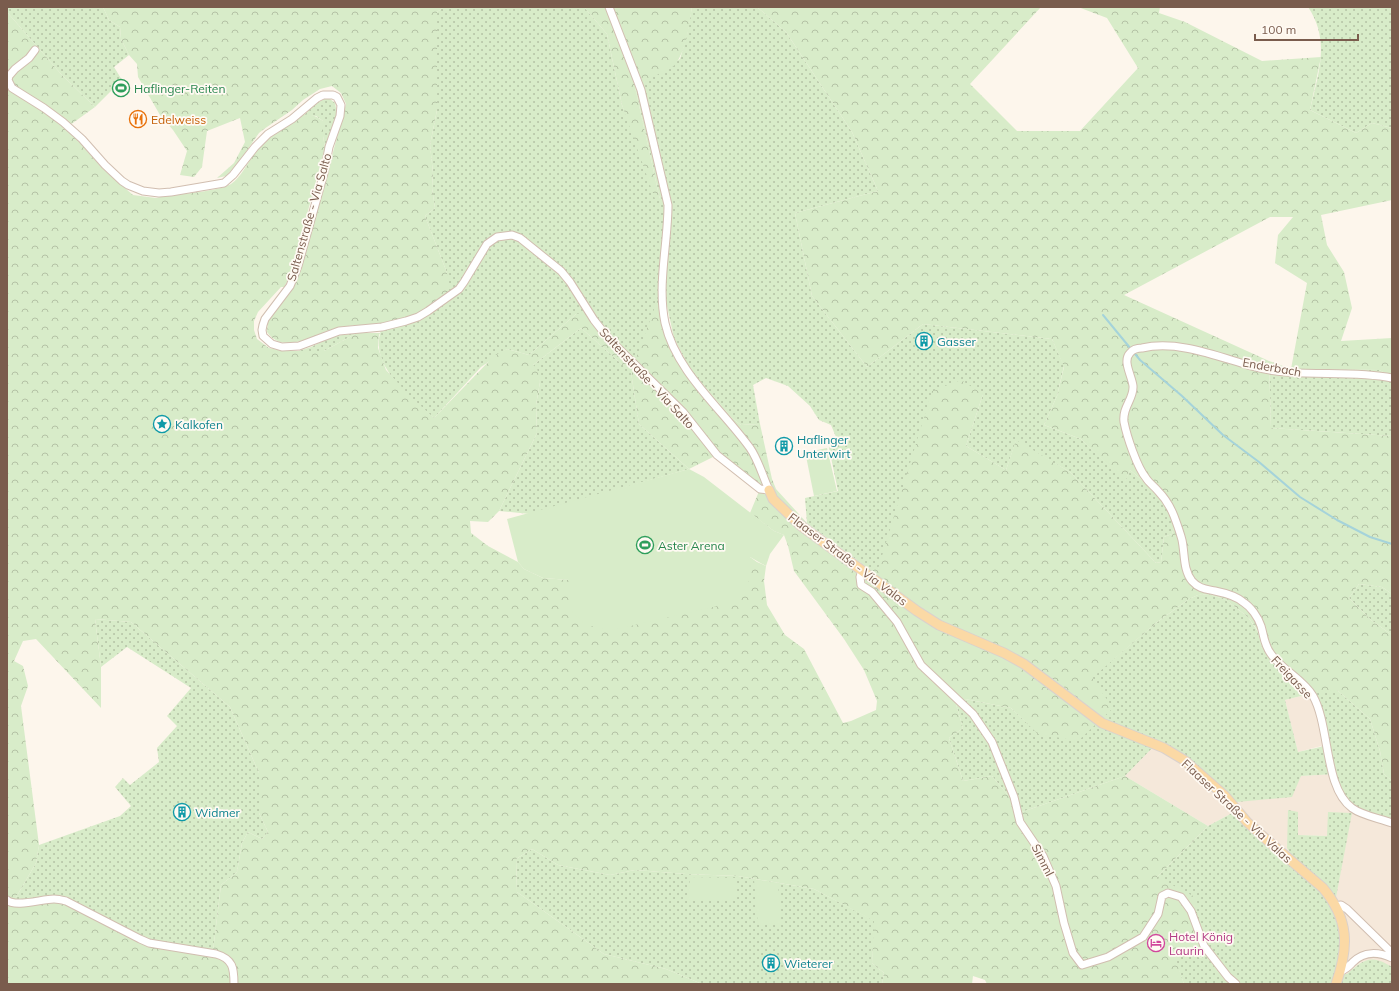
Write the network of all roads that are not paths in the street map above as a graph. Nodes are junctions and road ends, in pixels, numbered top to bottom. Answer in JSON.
{"nodes":[{"id":1,"x":610,"y":7,"type":"edge"},
{"id":2,"x":35,"y":50,"type":"dead end"},
{"id":3,"x":1130,"y":353,"type":"joint"},
{"id":4,"x":1392,"y":378,"type":"edge"},
{"id":5,"x":769,"y":490,"type":"junction"},
{"id":6,"x":862,"y":570,"type":"junction"},
{"id":7,"x":1392,"y":823,"type":"edge"},
{"id":8,"x":7,"y":900,"type":"edge"},
{"id":9,"x":1336,"y":906,"type":"junction"},
{"id":10,"x":1392,"y":953,"type":"edge"},
{"id":11,"x":1392,"y":958,"type":"edge"},
{"id":12,"x":1340,"y":971,"type":"junction"},
{"id":13,"x":234,"y":984,"type":"edge"},
{"id":14,"x":1236,"y":984,"type":"edge"},
{"id":15,"x":1336,"y":984,"type":"edge"}],
"edges":[{"from":1,"to":5,"type":"street","name":"Flaaser Straße - Via Valas"},
{"from":2,"to":5,"type":"street","name":"Saltenstraße - Via Salto"},
{"from":3,"to":4,"type":"street","name":"Enderbach"},
{"from":3,"to":7,"type":"street","name":"Freigasse"},
{"from":5,"to":6,"type":"main road","name":"Flaaser Straße - Via Valas"},
{"from":6,"to":9,"type":"main road","name":"Flaaser Straße - Via Valas"},
{"from":6,"to":14,"type":"street","name":"Simml"},
{"from":8,"to":13,"type":"street"},
{"from":9,"to":10,"type":"street"},
{"from":9,"to":12,"type":"main road","name":"Flaaser Straße - Via Valas"},
{"from":11,"to":12,"type":"street"},
{"from":12,"to":15,"type":"main road","name":"Flaaser Straße - Via Valas"}]}
